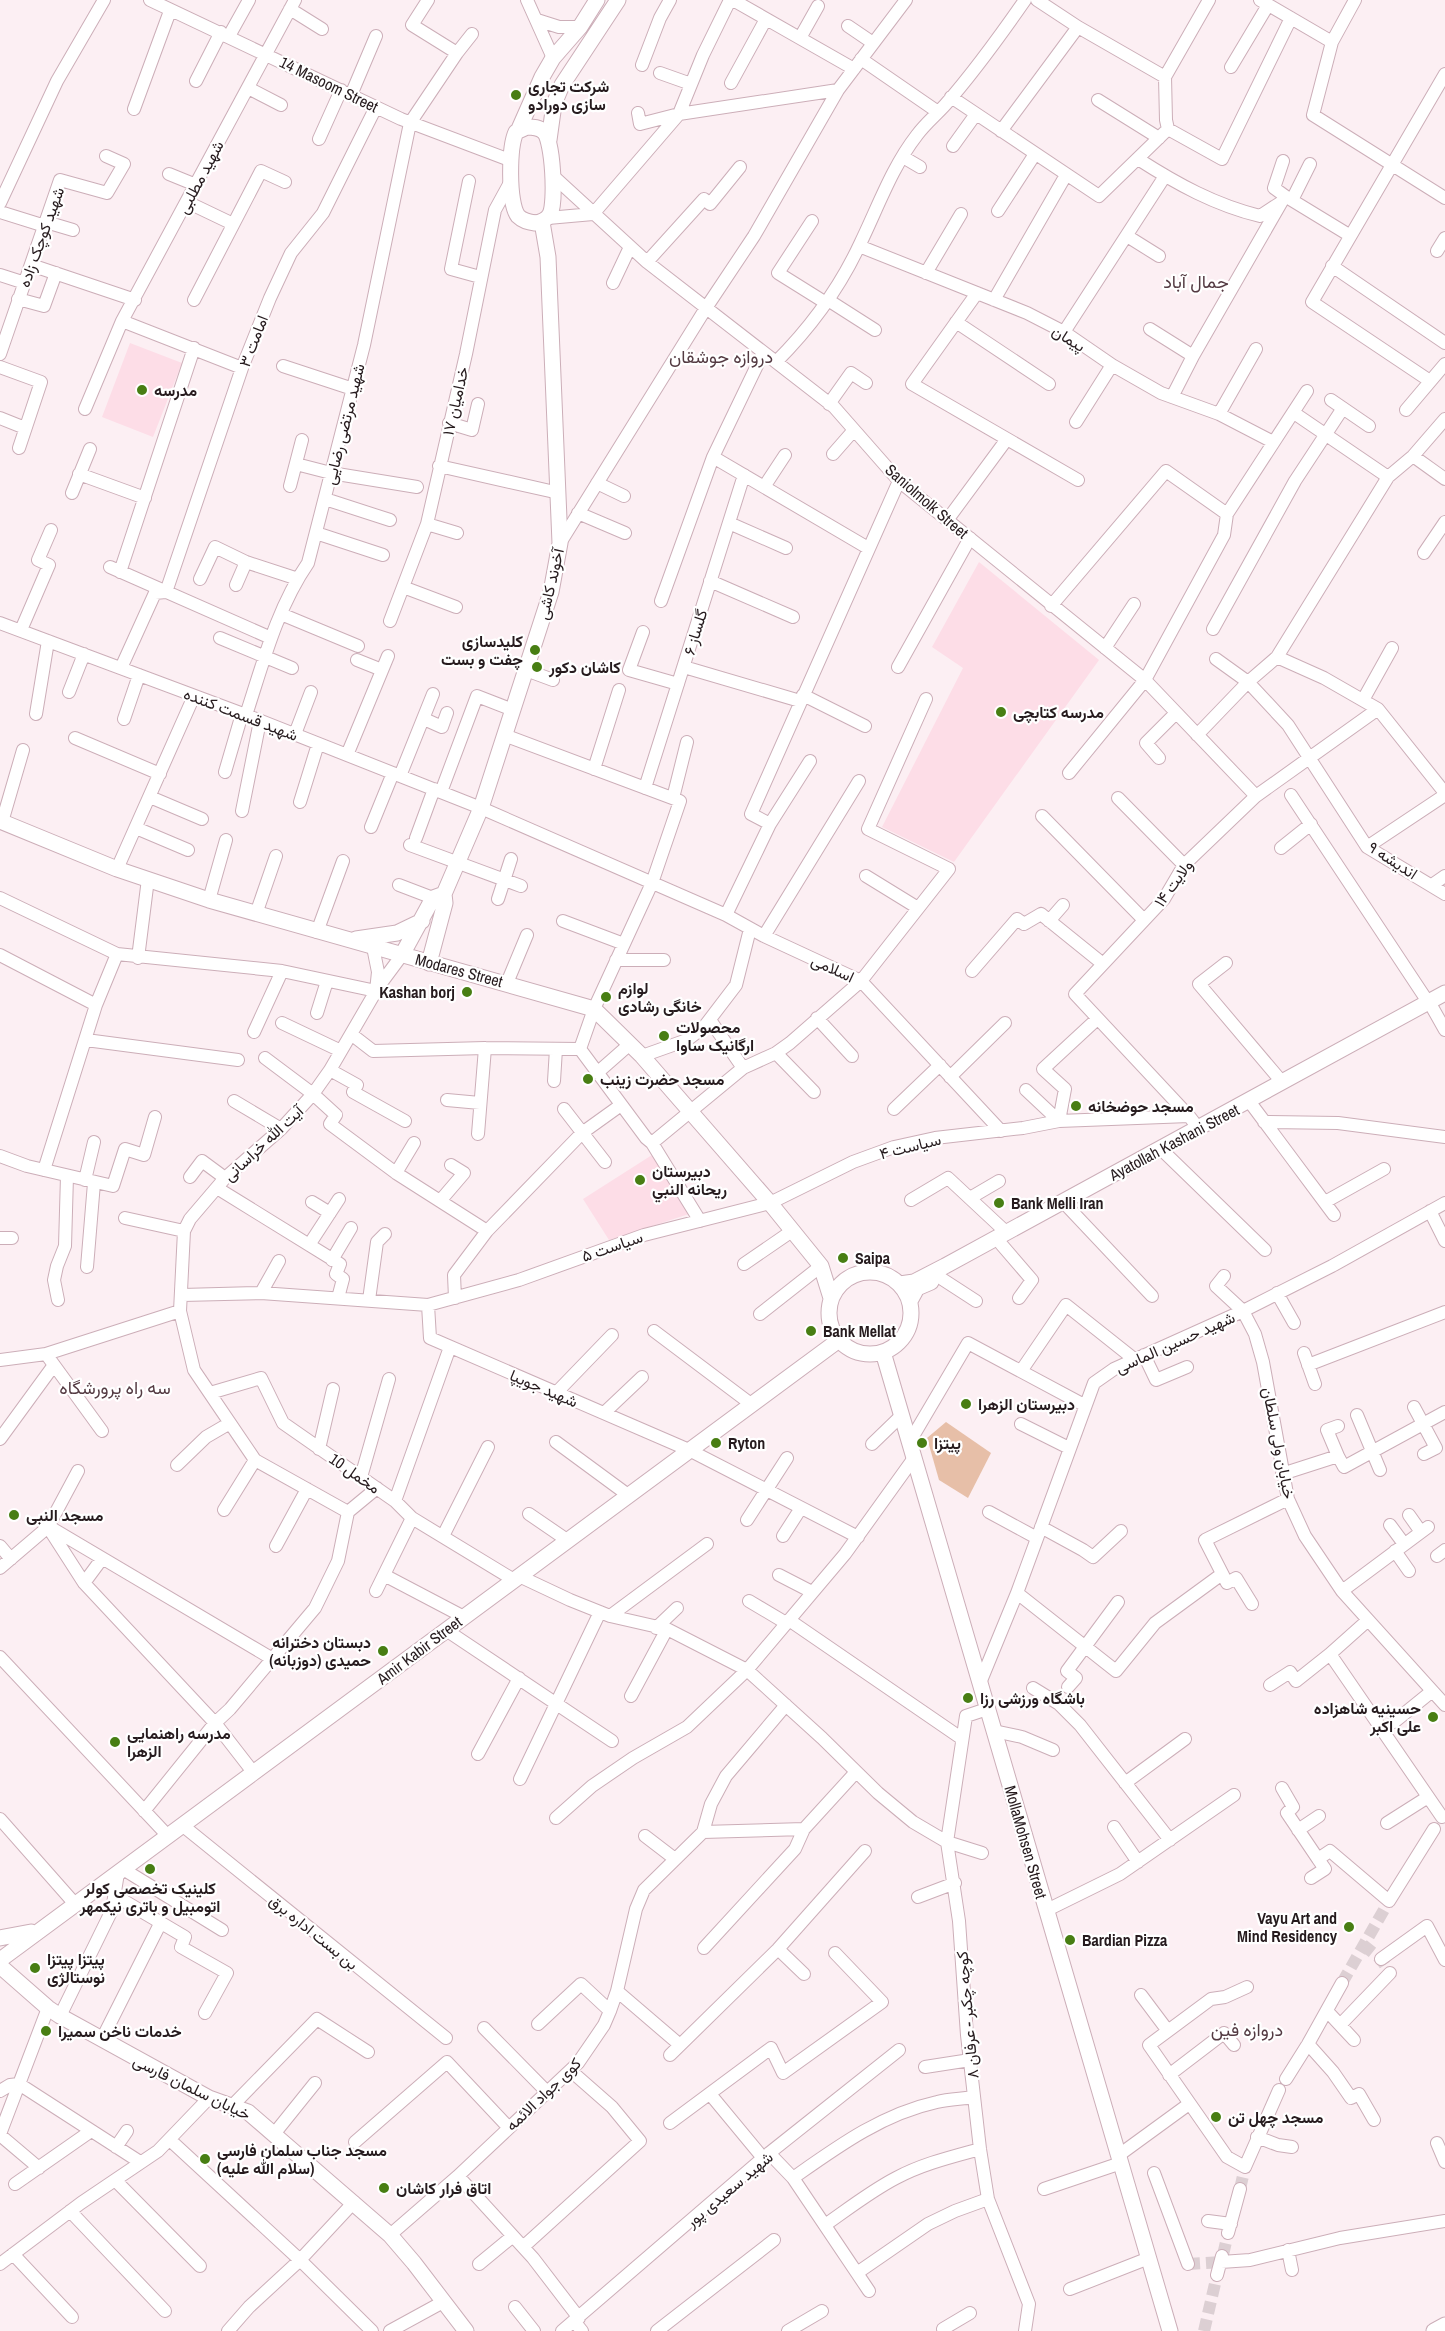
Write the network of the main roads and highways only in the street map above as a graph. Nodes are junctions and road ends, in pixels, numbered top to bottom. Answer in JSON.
{"nodes":[{"id":1,"x":597,"y":0,"type":"edge"},
{"id":2,"x":618,"y":0,"type":"edge"},
{"id":3,"x":519,"y":129,"type":"junction"},
{"id":4,"x":549,"y":140,"type":"junction"},
{"id":5,"x":520,"y":218,"type":"junction"},
{"id":6,"x":545,"y":220,"type":"junction"},
{"id":7,"x":548,"y":257,"type":"junction"},
{"id":8,"x":1,"y":821,"type":"edge"},
{"id":9,"x":439,"y":896,"type":"junction"},
{"id":10,"x":422,"y":921,"type":"junction"},
{"id":11,"x":347,"y":940,"type":"junction"},
{"id":12,"x":402,"y":955,"type":"junction"},
{"id":13,"x":429,"y":963,"type":"junction"},
{"id":14,"x":1445,"y":993,"type":"edge"},
{"id":15,"x":1435,"y":1003,"type":"edge"},
{"id":16,"x":1004,"y":1238,"type":"junction"},
{"id":17,"x":821,"y":1266,"type":"junction"},
{"id":18,"x":847,"y":1279,"type":"junction"},
{"id":19,"x":900,"y":1284,"type":"junction"},
{"id":20,"x":831,"y":1299,"type":"junction"},
{"id":21,"x":910,"y":1301,"type":"junction"},
{"id":22,"x":839,"y":1340,"type":"junction"},
{"id":23,"x":883,"y":1352,"type":"junction"},
{"id":24,"x":45,"y":1926,"type":"junction"},
{"id":25,"x":0,"y":1938,"type":"edge"},
{"id":26,"x":0,"y":1960,"type":"edge"},
{"id":27,"x":0,"y":1966,"type":"edge"},
{"id":28,"x":0,"y":1986,"type":"edge"},
{"id":29,"x":32,"y":1994,"type":"junction"},
{"id":30,"x":1445,"y":2325,"type":"edge"},
{"id":31,"x":466,"y":2331,"type":"edge"},
{"id":32,"x":1170,"y":2331,"type":"edge"},
{"id":33,"x":1434,"y":2331,"type":"edge"}],
"edges":[{"from":1,"to":3,"type":"main road"},
{"from":2,"to":4,"type":"main road","name":"آخوند کاشی"},
{"from":3,"to":4,"type":"main road"},
{"from":3,"to":5,"type":"main road"},
{"from":4,"to":6,"type":"main road","name":"آخوند کاشی"},
{"from":5,"to":6,"type":"main road"},
{"from":5,"to":7,"type":"main road"},
{"from":6,"to":7,"type":"main road","name":"آخوند کاشی"},
{"from":7,"to":9,"type":"main road","name":"آخوند کاشی"},
{"from":8,"to":11,"type":"main road","name":"Modares Street"},
{"from":9,"to":10,"type":"main road","name":"آخوند کاشی"},
{"from":9,"to":13,"type":"main road","name":"آخوند کاشی"},
{"from":10,"to":11,"type":"main road"},
{"from":10,"to":12,"type":"main road","name":"آخوند کاشی"},
{"from":11,"to":12,"type":"main road","name":"Modares Street"},
{"from":12,"to":13,"type":"main road","name":"Modares Street"},
{"from":13,"to":17,"type":"main road","name":"Modares Street"},
{"from":14,"to":15,"type":"main road","name":"Ayatollah Kashani Street"},
{"from":15,"to":16,"type":"main road","name":"Ayatollah Kashani Street"},
{"from":15,"to":16,"type":"main road","name":"Ayatollah Kashani Street"},
{"from":16,"to":19,"type":"main road","name":"Ayatollah Kashani Street"},
{"from":16,"to":21,"type":"main road","name":"Ayatollah Kashani Street"},
{"from":17,"to":18,"type":"main road"},
{"from":17,"to":20,"type":"main road"},
{"from":18,"to":19,"type":"main road"},
{"from":18,"to":20,"type":"main road"},
{"from":19,"to":21,"type":"main road"},
{"from":20,"to":22,"type":"main road"},
{"from":21,"to":23,"type":"main road"},
{"from":22,"to":23,"type":"main road"},
{"from":22,"to":24,"type":"main road","name":"Amir Kabir Street"},
{"from":23,"to":32,"type":"main road","name":"MollaMohsen Street"},
{"from":24,"to":25,"type":"main road"},
{"from":24,"to":26,"type":"main road","name":"Amir Kabir Street"},
{"from":27,"to":29,"type":"main road","name":"خیابان سلمان فارسی"},
{"from":28,"to":29,"type":"main road"},
{"from":29,"to":31,"type":"main road","name":"خیابان سلمان فارسی"},
{"from":30,"to":33,"type":"main road"}]}
